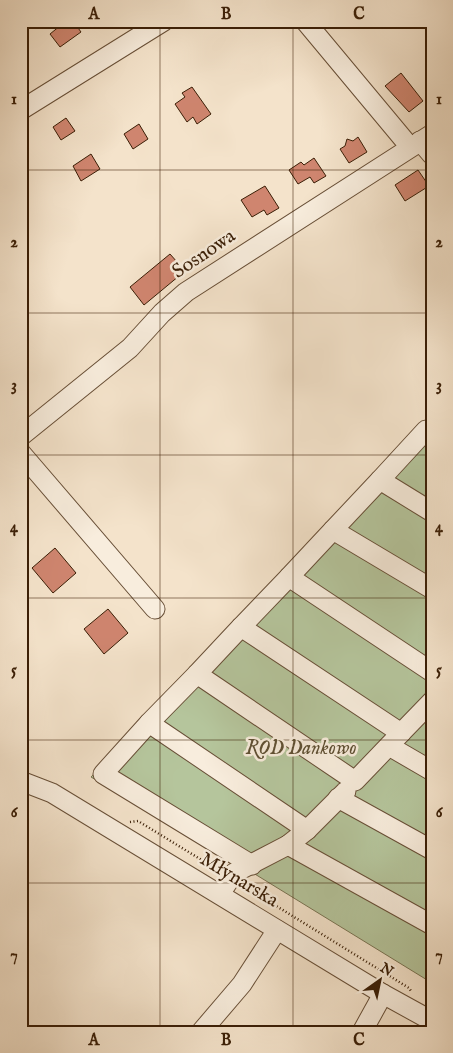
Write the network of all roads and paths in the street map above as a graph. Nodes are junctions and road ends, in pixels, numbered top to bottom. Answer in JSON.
{"nodes":[{"id":1,"x":164,"y":21,"type":"edge"},
{"id":2,"x":305,"y":21,"type":"edge"},
{"id":3,"x":21,"y":110,"type":"edge"},
{"id":4,"x":423,"y":144,"type":"edge"},
{"id":5,"x":430,"y":429,"type":"edge"},
{"id":6,"x":21,"y":436,"type":"edge"},
{"id":7,"x":21,"y":452,"type":"edge"},
{"id":8,"x":380,"y":480,"type":"junction"},
{"id":9,"x":432,"y":512,"type":"edge"},
{"id":10,"x":333,"y":530,"type":"junction"},
{"id":11,"x":289,"y":577,"type":"junction"},
{"id":12,"x":432,"y":589,"type":"edge"},
{"id":13,"x":154,"y":610,"type":"dead end"},
{"id":14,"x":242,"y":627,"type":"junction"},
{"id":15,"x":432,"y":672,"type":"edge"},
{"id":16,"x":197,"y":674,"type":"junction"},
{"id":17,"x":432,"y":701,"type":"edge"},
{"id":18,"x":150,"y":723,"type":"junction"},
{"id":19,"x":395,"y":739,"type":"junction"},
{"id":20,"x":432,"y":771,"type":"edge"},
{"id":21,"x":21,"y":781,"type":"edge"},
{"id":22,"x":355,"y":781,"type":"junction"},
{"id":23,"x":338,"y":798,"type":"junction"},
{"id":24,"x":307,"y":830,"type":"junction"},
{"id":25,"x":288,"y":845,"type":"junction"},
{"id":26,"x":432,"y":850,"type":"edge"},
{"id":27,"x":252,"y":865,"type":"junction"},
{"id":28,"x":220,"y":894,"type":"junction"},
{"id":29,"x":432,"y":925,"type":"edge"},
{"id":30,"x":278,"y":930,"type":"junction"},
{"id":31,"x":383,"y":994,"type":"junction"},
{"id":32,"x":432,"y":1021,"type":"edge"},
{"id":33,"x":201,"y":1032,"type":"edge"},
{"id":34,"x":362,"y":1032,"type":"edge"}],
"edges":[{"from":1,"to":3,"type":"street"},
{"from":2,"to":4,"type":"street"},
{"from":4,"to":6,"type":"street","name":"Sosnowa"},
{"from":5,"to":8,"type":"street"},
{"from":7,"to":13,"type":"street"},
{"from":8,"to":9,"type":"street"},
{"from":8,"to":10,"type":"street"},
{"from":10,"to":11,"type":"street"},
{"from":10,"to":12,"type":"street"},
{"from":11,"to":14,"type":"street"},
{"from":11,"to":15,"type":"street"},
{"from":14,"to":16,"type":"street"},
{"from":14,"to":19,"type":"street"},
{"from":16,"to":18,"type":"street"},
{"from":16,"to":22,"type":"street"},
{"from":17,"to":19,"type":"street"},
{"from":18,"to":24,"type":"street"},
{"from":18,"to":27,"type":"street"},
{"from":19,"to":20,"type":"street"},
{"from":19,"to":22,"type":"street"},
{"from":21,"to":28,"type":"street","name":"Młynarska"},
{"from":22,"to":23,"type":"street"},
{"from":23,"to":24,"type":"street"},
{"from":23,"to":26,"type":"street"},
{"from":24,"to":25,"type":"street"},
{"from":25,"to":27,"type":"street"},
{"from":25,"to":29,"type":"street"},
{"from":27,"to":28,"type":"street"},
{"from":28,"to":30,"type":"street","name":"Młynarska"},
{"from":30,"to":31,"type":"street","name":"Młynarska"},
{"from":30,"to":33,"type":"street"},
{"from":31,"to":32,"type":"street","name":"Młynarska"},
{"from":31,"to":34,"type":"street"}]}
